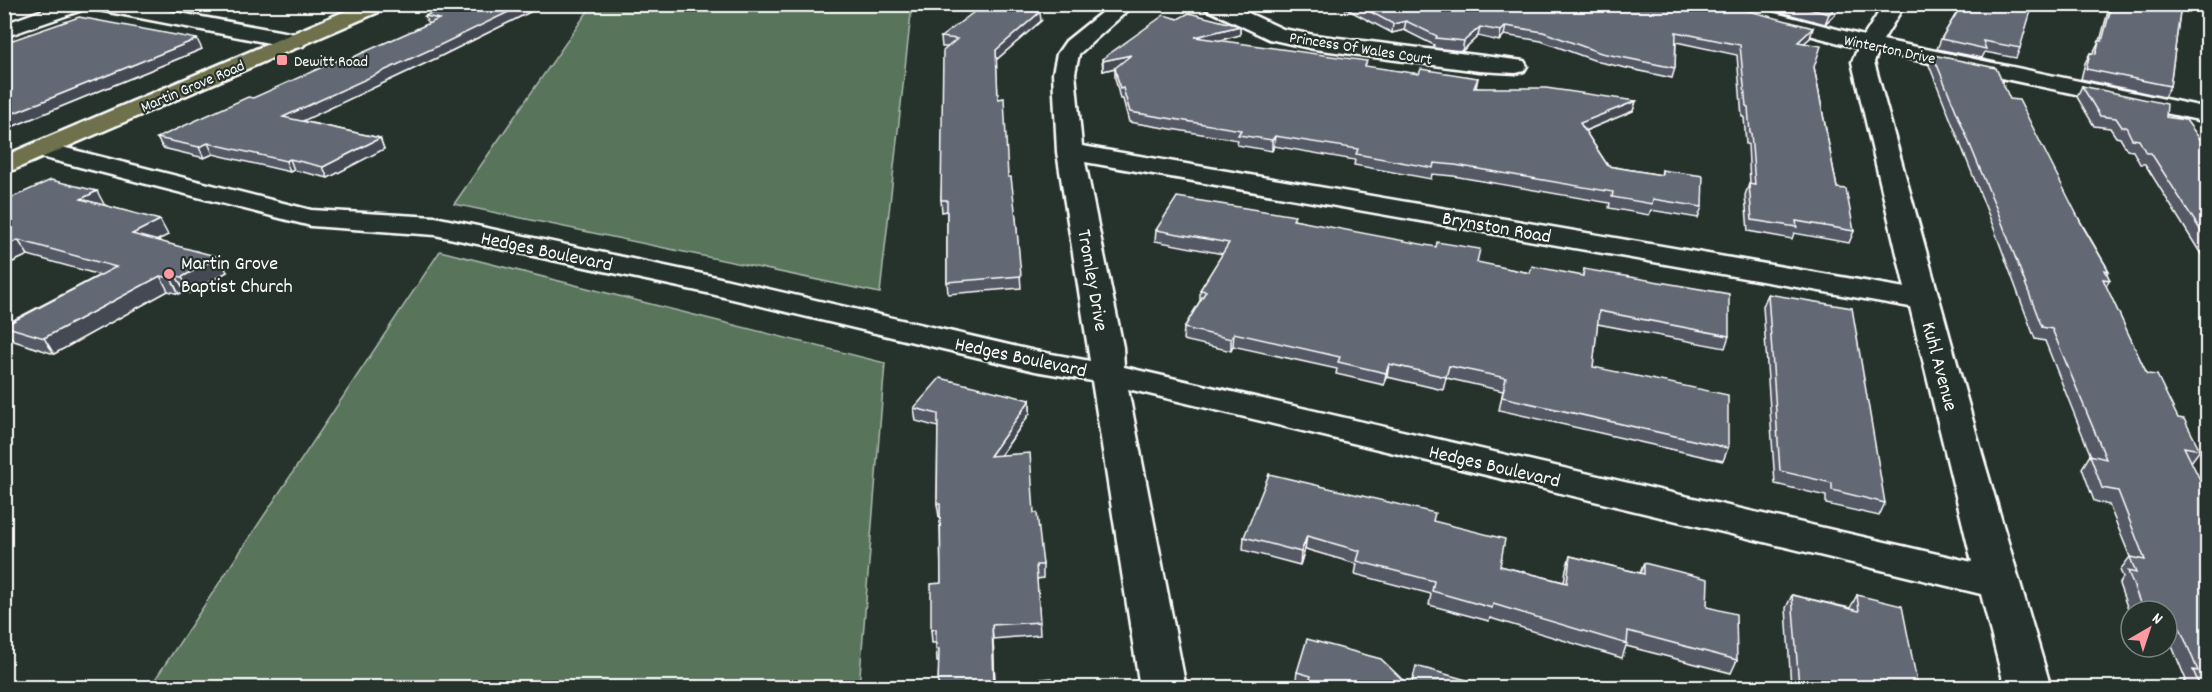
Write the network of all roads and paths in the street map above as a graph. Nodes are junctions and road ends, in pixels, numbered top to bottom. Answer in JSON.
{"nodes":[{"id":1,"x":80,"y":4,"type":"edge"},
{"id":2,"x":95,"y":4,"type":"edge"},
{"id":3,"x":381,"y":4,"type":"edge"},
{"id":4,"x":1125,"y":4,"type":"edge"},
{"id":5,"x":1211,"y":4,"type":"edge"},
{"id":6,"x":1715,"y":4,"type":"edge"},
{"id":7,"x":1894,"y":4,"type":"edge"},
{"id":8,"x":4,"y":31,"type":"edge"},
{"id":9,"x":295,"y":41,"type":"junction"},
{"id":10,"x":1870,"y":44,"type":"junction"},
{"id":11,"x":1516,"y":66,"type":"dead end"},
{"id":12,"x":2208,"y":115,"type":"edge"},
{"id":13,"x":42,"y":150,"type":"junction"},
{"id":14,"x":1070,"y":152,"type":"junction"},
{"id":15,"x":4,"y":166,"type":"edge"},
{"id":16,"x":1923,"y":300,"type":"junction"},
{"id":17,"x":1108,"y":374,"type":"junction"},
{"id":18,"x":1998,"y":583,"type":"junction"},
{"id":19,"x":1163,"y":687,"type":"edge"},
{"id":20,"x":2028,"y":687,"type":"edge"}],
"edges":[{"from":1,"to":8,"type":"street"},
{"from":2,"to":9,"type":"street"},
{"from":3,"to":9,"type":"main road","name":"Martin Grove Road"},
{"from":4,"to":14,"type":"street","name":"Tromley Drive"},
{"from":5,"to":11,"type":"street","name":"Princess Of Wales Court"},
{"from":6,"to":10,"type":"street","name":"Winterton Drive"},
{"from":7,"to":10,"type":"street"},
{"from":9,"to":13,"type":"main road","name":"Martin Grove Road"},
{"from":10,"to":12,"type":"street","name":"Winterton Drive"},
{"from":10,"to":16,"type":"street","name":"Kuhl Avenue"},
{"from":13,"to":15,"type":"main road","name":"Martin Grove Road"},
{"from":13,"to":17,"type":"street","name":"Hedges Boulevard"},
{"from":14,"to":16,"type":"street","name":"Brynston Road"},
{"from":14,"to":17,"type":"street","name":"Tromley Drive"},
{"from":16,"to":18,"type":"street","name":"Kuhl Avenue"},
{"from":17,"to":18,"type":"street","name":"Hedges Boulevard"},
{"from":17,"to":19,"type":"street","name":"Tromley Drive"},
{"from":18,"to":20,"type":"street","name":"Kuhl Avenue"}]}
